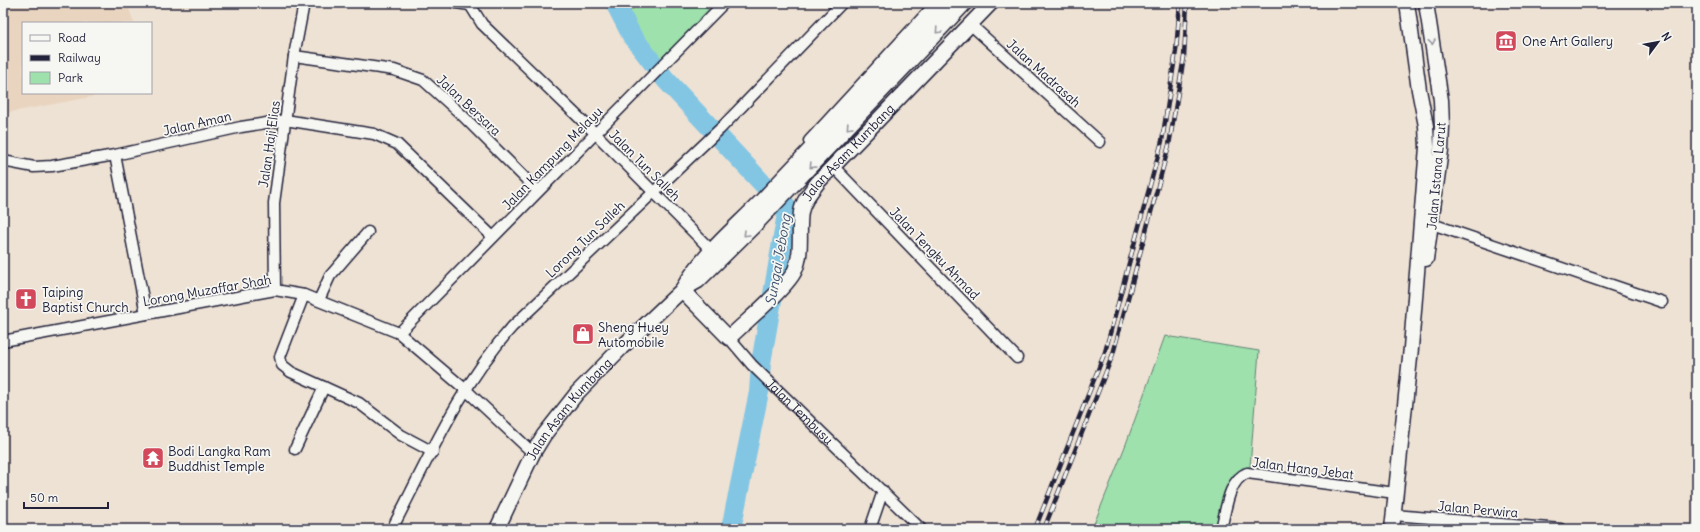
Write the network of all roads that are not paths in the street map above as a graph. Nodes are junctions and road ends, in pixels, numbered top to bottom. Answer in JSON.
{"nodes":[{"id":1,"x":304,"y":3,"type":"edge"},
{"id":2,"x":456,"y":3,"type":"edge"},
{"id":3,"x":724,"y":3,"type":"edge"},
{"id":4,"x":842,"y":3,"type":"edge"},
{"id":5,"x":936,"y":3,"type":"edge"},
{"id":6,"x":950,"y":3,"type":"edge"},
{"id":7,"x":964,"y":3,"type":"edge"},
{"id":8,"x":991,"y":3,"type":"edge"},
{"id":9,"x":1397,"y":3,"type":"edge"},
{"id":10,"x":1406,"y":3,"type":"edge"},
{"id":11,"x":1426,"y":3,"type":"edge"},
{"id":12,"x":470,"y":4,"type":"edge"},
{"id":13,"x":970,"y":24,"type":"junction"},
{"id":14,"x":294,"y":56,"type":"junction"},
{"id":15,"x":1419,"y":90,"type":"junction"},
{"id":16,"x":285,"y":120,"type":"junction"},
{"id":17,"x":595,"y":133,"type":"junction"},
{"id":18,"x":830,"y":138,"type":"junction"},
{"id":19,"x":1100,"y":142,"type":"dead end"},
{"id":20,"x":115,"y":155,"type":"junction"},
{"id":21,"x":3,"y":161,"type":"edge"},
{"id":22,"x":833,"y":166,"type":"junction"},
{"id":23,"x":791,"y":170,"type":"junction"},
{"id":24,"x":785,"y":185,"type":"junction"},
{"id":25,"x":538,"y":191,"type":"junction"},
{"id":26,"x":653,"y":192,"type":"junction"},
{"id":27,"x":1432,"y":224,"type":"junction"},
{"id":28,"x":368,"y":232,"type":"dead end"},
{"id":29,"x":493,"y":237,"type":"junction"},
{"id":30,"x":716,"y":255,"type":"junction"},
{"id":31,"x":275,"y":290,"type":"junction"},
{"id":32,"x":682,"y":290,"type":"junction"},
{"id":33,"x":304,"y":295,"type":"junction"},
{"id":34,"x":319,"y":300,"type":"junction"},
{"id":35,"x":1662,"y":302,"type":"dead end"},
{"id":36,"x":146,"y":314,"type":"junction"},
{"id":37,"x":399,"y":332,"type":"junction"},
{"id":38,"x":729,"y":338,"type":"junction"},
{"id":39,"x":3,"y":341,"type":"edge"},
{"id":40,"x":1411,"y":348,"type":"junction"},
{"id":41,"x":1017,"y":358,"type":"dead end"},
{"id":42,"x":324,"y":387,"type":"junction"},
{"id":43,"x":466,"y":390,"type":"junction"},
{"id":44,"x":295,"y":449,"type":"dead end"},
{"id":45,"x":432,"y":452,"type":"junction"},
{"id":46,"x":533,"y":453,"type":"junction"},
{"id":47,"x":883,"y":491,"type":"junction"},
{"id":48,"x":1395,"y":493,"type":"junction"},
{"id":49,"x":1394,"y":515,"type":"junction"},
{"id":50,"x":392,"y":529,"type":"edge"},
{"id":51,"x":497,"y":529,"type":"edge"},
{"id":52,"x":870,"y":529,"type":"edge"},
{"id":53,"x":921,"y":529,"type":"edge"},
{"id":54,"x":1222,"y":529,"type":"edge"},
{"id":55,"x":1392,"y":529,"type":"edge"},
{"id":56,"x":1561,"y":529,"type":"edge"}],
"edges":[{"from":1,"to":14,"type":"street","name":"Jalan Haji Elias"},
{"from":2,"to":12,"type":"street"},
{"from":3,"to":17,"type":"street","name":"Jalan Kampung Melayu"},
{"from":4,"to":26,"type":"street","name":"Lorong Tun Salleh"},
{"from":5,"to":23,"type":"street","name":"Jalan Asam Kumbang"},
{"from":6,"to":18,"type":"main road","name":"Jalan Asam Kumbang"},
{"from":7,"to":18,"type":"main road","name":"Jalan Asam Kumbang","one_way":true},
{"from":8,"to":13,"type":"main road","name":"Jalan Asam Kumbang"},
{"from":9,"to":15,"type":"main road","name":"Jalan Istana Larut"},
{"from":10,"to":15,"type":"main road","name":"Jalan Istana Larut"},
{"from":11,"to":27,"type":"main road","name":"Jalan Istana Larut","one_way":true},
{"from":12,"to":17,"type":"street","name":"Jalan Tun Salleh"},
{"from":13,"to":19,"type":"street","name":"Jalan Madrasah"},
{"from":13,"to":22,"type":"main road","name":"Jalan Asam Kumbang"},
{"from":14,"to":16,"type":"street","name":"Jalan Haji Elias"},
{"from":14,"to":25,"type":"street","name":"Jalan Bersara"},
{"from":15,"to":40,"type":"main road","name":"Jalan Istana Larut"},
{"from":16,"to":20,"type":"street","name":"Jalan Aman"},
{"from":16,"to":29,"type":"street","name":"Jalan Aman"},
{"from":16,"to":31,"type":"street","name":"Jalan Haji Elias"},
{"from":17,"to":25,"type":"street","name":"Jalan Kampung Melayu"},
{"from":17,"to":26,"type":"street","name":"Jalan Tun Salleh"},
{"from":18,"to":23,"type":"main road","name":"Jalan Asam Kumbang"},
{"from":18,"to":24,"type":"main road","name":"Jalan Asam Kumbang","one_way":true},
{"from":20,"to":21,"type":"street","name":"Jalan Aman"},
{"from":20,"to":36,"type":"street"},
{"from":22,"to":38,"type":"main road","name":"Jalan Asam Kumbang"},
{"from":22,"to":41,"type":"street","name":"Jalan Tengku Ahmad"},
{"from":23,"to":24,"type":"main road","name":"Jalan Asam Kumbang"},
{"from":24,"to":30,"type":"main road","name":"Jalan Asam Kumbang"},
{"from":25,"to":29,"type":"street","name":"Jalan Kampung Melayu"},
{"from":26,"to":30,"type":"street","name":"Jalan Tun Salleh"},
{"from":26,"to":43,"type":"street","name":"Lorong Tun Salleh"},
{"from":27,"to":35,"type":"street"},
{"from":27,"to":40,"type":"main road","name":"Jalan Istana Larut"},
{"from":28,"to":34,"type":"street"},
{"from":29,"to":37,"type":"street","name":"Jalan Kampung Melayu"},
{"from":30,"to":32,"type":"main road","name":"Jalan Asam Kumbang"},
{"from":31,"to":33,"type":"street","name":"Lorong Muzaffar Shah"},
{"from":31,"to":36,"type":"street","name":"Lorong Muzaffar Shah"},
{"from":32,"to":38,"type":"main road","name":"Jalan Tembusu"},
{"from":32,"to":46,"type":"main road","name":"Jalan Asam Kumbang"},
{"from":33,"to":34,"type":"street","name":"Lorong Muzaffar Shah"},
{"from":33,"to":42,"type":"street"},
{"from":34,"to":37,"type":"street","name":"Lorong Muzaffar Shah"},
{"from":36,"to":39,"type":"street","name":"Lorong Muzaffar Shah"},
{"from":37,"to":43,"type":"street","name":"Lorong Muzaffar Shah"},
{"from":38,"to":47,"type":"street","name":"Jalan Tembusu"},
{"from":40,"to":48,"type":"main road","name":"Jalan Istana Larut"},
{"from":42,"to":44,"type":"street"},
{"from":42,"to":45,"type":"street"},
{"from":43,"to":45,"type":"street","name":"Lorong Tun Salleh"},
{"from":43,"to":46,"type":"street","name":"Lorong Muzaffar Shah"},
{"from":45,"to":50,"type":"street","name":"Lorong Tun Salleh"},
{"from":46,"to":51,"type":"main road","name":"Jalan Asam Kumbang"},
{"from":47,"to":52,"type":"street"},
{"from":47,"to":53,"type":"street","name":"Jalan Tembusu"},
{"from":48,"to":49,"type":"main road","name":"Jalan Istana Larut"},
{"from":48,"to":54,"type":"street","name":"Jalan Hang Jebat"},
{"from":49,"to":55,"type":"main road","name":"Jalan Istana Larut"},
{"from":49,"to":56,"type":"street","name":"Jalan Perwira"}]}
